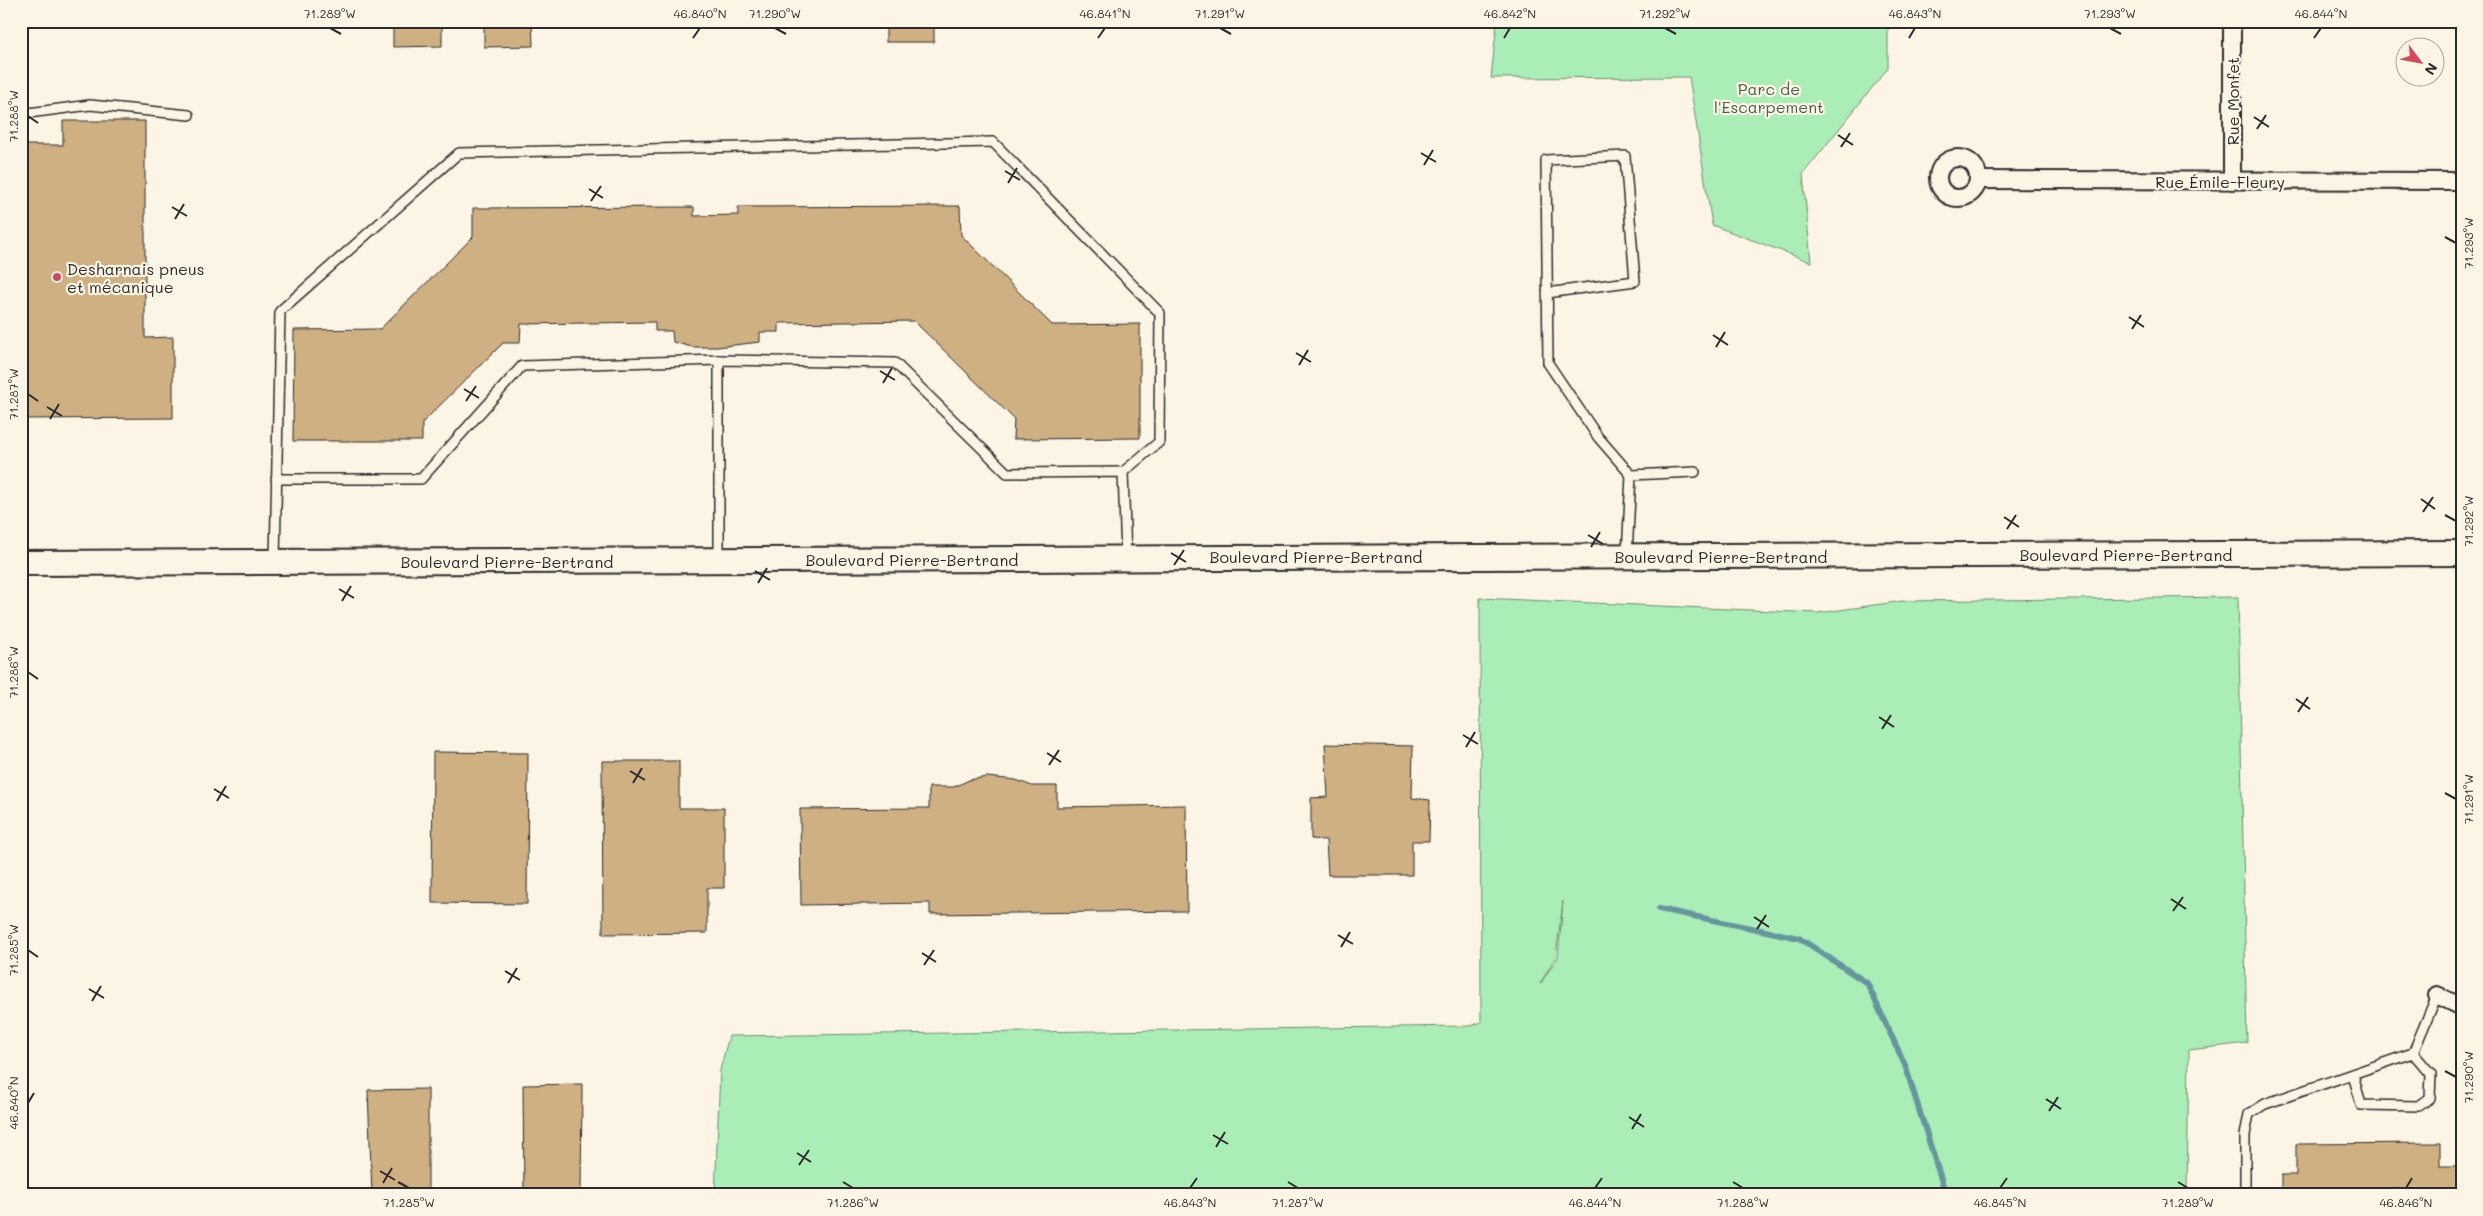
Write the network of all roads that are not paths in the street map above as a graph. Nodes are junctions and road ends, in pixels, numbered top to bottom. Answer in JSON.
{"nodes":[{"id":1,"x":2232,"y":21,"type":"edge"},
{"id":2,"x":21,"y":114,"type":"edge"},
{"id":3,"x":189,"y":115,"type":"dead end"},
{"id":4,"x":1978,"y":180,"type":"dead end"},
{"id":5,"x":2232,"y":181,"type":"junction"},
{"id":6,"x":2462,"y":181,"type":"edge"},
{"id":7,"x":1547,"y":293,"type":"junction"},
{"id":8,"x":719,"y":360,"type":"junction"},
{"id":9,"x":1123,"y":472,"type":"junction"},
{"id":10,"x":1695,"y":472,"type":"dead end"},
{"id":11,"x":1631,"y":474,"type":"junction"},
{"id":12,"x":276,"y":479,"type":"junction"},
{"id":13,"x":2462,"y":553,"type":"edge"},
{"id":14,"x":1626,"y":556,"type":"junction"},
{"id":15,"x":1126,"y":558,"type":"junction"},
{"id":16,"x":719,"y":559,"type":"junction"},
{"id":17,"x":275,"y":562,"type":"junction"},
{"id":18,"x":21,"y":563,"type":"edge"},
{"id":19,"x":2437,"y":995,"type":"joint"},
{"id":20,"x":2462,"y":1007,"type":"edge"},
{"id":21,"x":2413,"y":1053,"type":"junction"},
{"id":22,"x":2352,"y":1074,"type":"junction"},
{"id":23,"x":2245,"y":1195,"type":"edge"}],
"edges":[{"from":1,"to":5,"type":"street","name":"Rue Monfet"},
{"from":2,"to":3,"type":"lane"},
{"from":4,"to":5,"type":"street","name":"Rue Émile-Fleury"},
{"from":5,"to":6,"type":"street","name":"Rue Émile-Fleury"},
{"from":7,"to":7,"type":"lane"},
{"from":7,"to":11,"type":"lane"},
{"from":8,"to":9,"type":"lane"},
{"from":8,"to":12,"type":"lane"},
{"from":8,"to":16,"type":"lane"},
{"from":9,"to":12,"type":"lane"},
{"from":9,"to":15,"type":"lane"},
{"from":10,"to":11,"type":"lane"},
{"from":11,"to":14,"type":"lane"},
{"from":12,"to":17,"type":"lane"},
{"from":13,"to":14,"type":"main road","name":"Boulevard Pierre-Bertrand"},
{"from":14,"to":15,"type":"main road","name":"Boulevard Pierre-Bertrand"},
{"from":15,"to":16,"type":"main road","name":"Boulevard Pierre-Bertrand"},
{"from":16,"to":17,"type":"main road","name":"Boulevard Pierre-Bertrand"},
{"from":17,"to":18,"type":"main road","name":"Boulevard Pierre-Bertrand"},
{"from":19,"to":20,"type":"street"},
{"from":19,"to":21,"type":"lane"},
{"from":21,"to":22,"type":"lane"},
{"from":21,"to":22,"type":"lane"},
{"from":22,"to":23,"type":"lane"}]}
